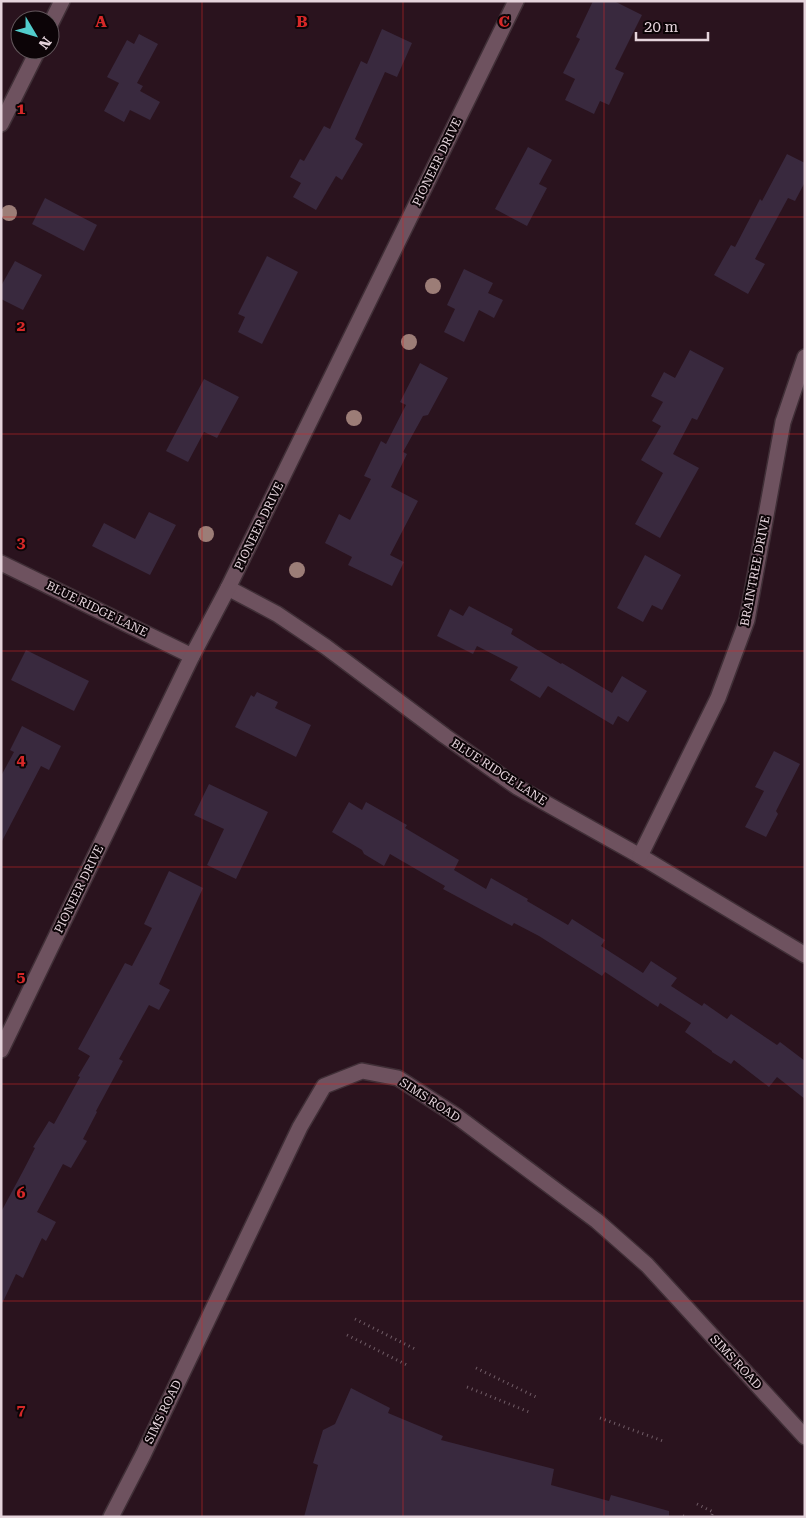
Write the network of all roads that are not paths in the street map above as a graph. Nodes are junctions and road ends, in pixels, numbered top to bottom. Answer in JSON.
{"nodes":[{"id":1,"x":516,"y":1,"type":"edge"},
{"id":2,"x":33,"y":60,"type":"edge"},
{"id":3,"x":1,"y":124,"type":"edge"},
{"id":4,"x":805,"y":357,"type":"edge"},
{"id":5,"x":1,"y":563,"type":"edge"},
{"id":6,"x":228,"y":588,"type":"junction"},
{"id":7,"x":192,"y":656,"type":"junction"},
{"id":8,"x":640,"y":856,"type":"junction"},
{"id":9,"x":805,"y":955,"type":"edge"},
{"id":10,"x":1,"y":1050,"type":"edge"},
{"id":11,"x":805,"y":1437,"type":"edge"},
{"id":12,"x":111,"y":1517,"type":"edge"}],
"edges":[{"from":1,"to":6,"type":"street","name":"PIONEER DRIVE"},
{"from":2,"to":3,"type":"street"},
{"from":4,"to":8,"type":"street","name":"BRAINTREE DRIVE"},
{"from":5,"to":7,"type":"street","name":"BLUE RIDGE LANE"},
{"from":6,"to":7,"type":"street","name":"PIONEER DRIVE"},
{"from":6,"to":8,"type":"street","name":"BLUE RIDGE LANE"},
{"from":7,"to":10,"type":"street","name":"PIONEER DRIVE"},
{"from":8,"to":9,"type":"street","name":"BLUE RIDGE LANE"},
{"from":11,"to":12,"type":"street","name":"SIMS ROAD"}]}
